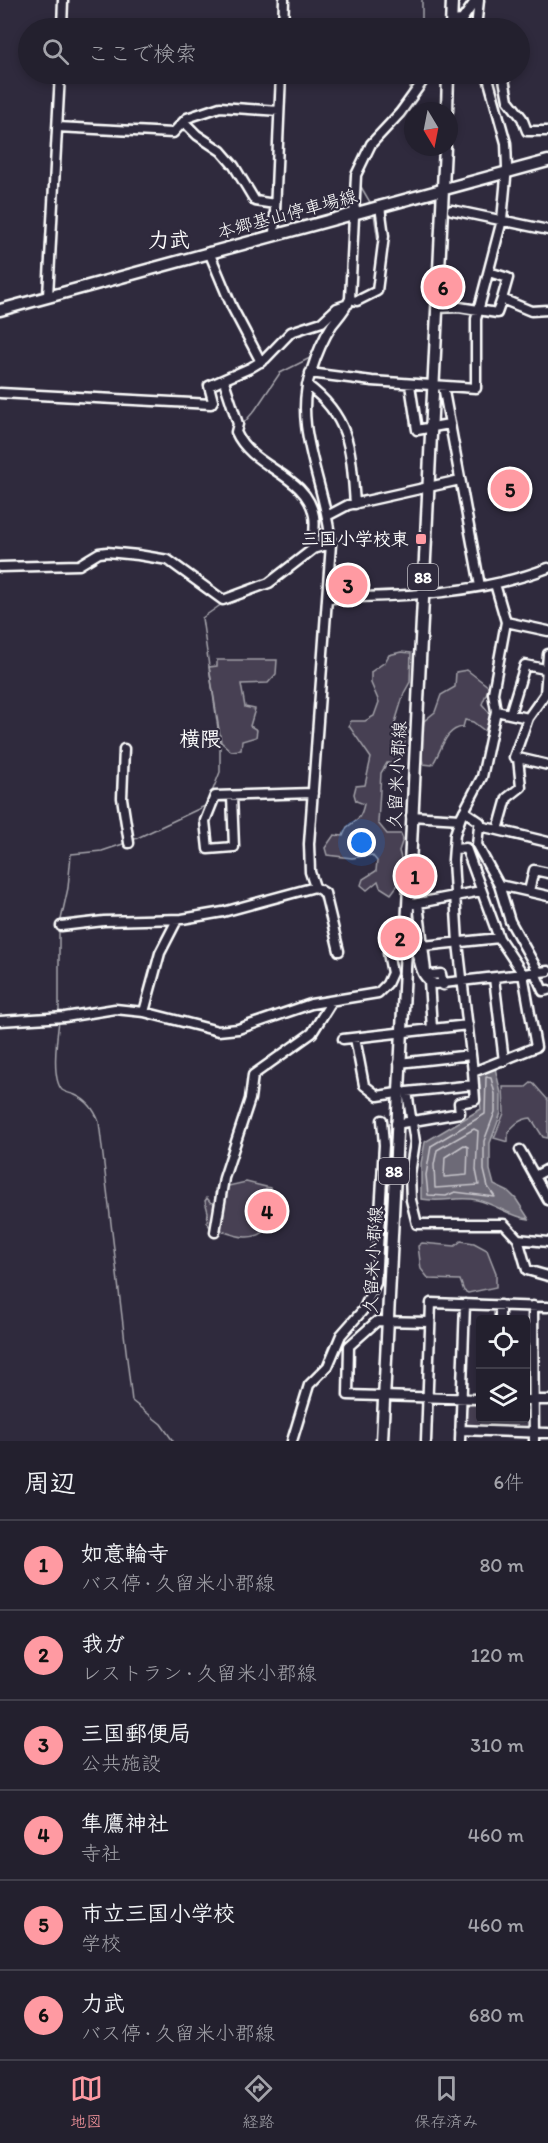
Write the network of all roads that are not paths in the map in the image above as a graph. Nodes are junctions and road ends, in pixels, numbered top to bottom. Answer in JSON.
{"nodes":[{"id":1,"x":63,"y":0,"type":"edge"},
{"id":2,"x":284,"y":0,"type":"edge"},
{"id":3,"x":453,"y":0,"type":"edge"},
{"id":4,"x":477,"y":0,"type":"edge"},
{"id":5,"x":62,"y":18,"type":"edge"},
{"id":6,"x":283,"y":18,"type":"edge"},
{"id":7,"x":452,"y":18,"type":"edge"},
{"id":8,"x":464,"y":18,"type":"edge"},
{"id":9,"x":476,"y":18,"type":"edge"},
{"id":10,"x":59,"y":84,"type":"edge"},
{"id":11,"x":280,"y":84,"type":"edge"},
{"id":12,"x":421,"y":84,"type":"edge"},
{"id":13,"x":448,"y":84,"type":"edge"},
{"id":14,"x":490,"y":84,"type":"edge"},
{"id":15,"x":505,"y":84,"type":"edge"},
{"id":16,"x":447,"y":102,"type":"edge"},
{"id":17,"x":279,"y":111,"type":"junction"},
{"id":18,"x":183,"y":122,"type":"junction"},
{"id":19,"x":57,"y":127,"type":"junction"},
{"id":20,"x":548,"y":131,"type":"edge"},
{"id":21,"x":444,"y":156,"type":"edge"},
{"id":22,"x":548,"y":161,"type":"edge"},
{"id":23,"x":506,"y":172,"type":"junction"},
{"id":24,"x":442,"y":190,"type":"junction"},
{"id":25,"x":275,"y":204,"type":"junction"},
{"id":26,"x":380,"y":206,"type":"junction"},
{"id":27,"x":452,"y":210,"type":"dead end"},
{"id":28,"x":354,"y":213,"type":"junction"},
{"id":29,"x":502,"y":220,"type":"junction"},
{"id":30,"x":548,"y":230,"type":"edge"},
{"id":31,"x":274,"y":235,"type":"junction"},
{"id":32,"x":209,"y":252,"type":"junction"},
{"id":33,"x":489,"y":272,"type":"junction"},
{"id":34,"x":48,"y":296,"type":"junction"},
{"id":35,"x":502,"y":300,"type":"junction"},
{"id":36,"x":349,"y":302,"type":"junction"},
{"id":37,"x":437,"y":308,"type":"junction"},
{"id":38,"x":478,"y":309,"type":"junction"},
{"id":39,"x":0,"y":310,"type":"edge"},
{"id":40,"x":548,"y":310,"type":"edge"},
{"id":41,"x":261,"y":362,"type":"junction"},
{"id":42,"x":310,"y":373,"type":"junction"},
{"id":43,"x":224,"y":381,"type":"junction"},
{"id":44,"x":410,"y":385,"type":"junction"},
{"id":45,"x":307,"y":386,"type":"junction"},
{"id":46,"x":438,"y":386,"type":"junction"},
{"id":47,"x":0,"y":393,"type":"edge"},
{"id":48,"x":449,"y":424,"type":"junction"},
{"id":49,"x":431,"y":428,"type":"junction"},
{"id":50,"x":460,"y":480,"type":"junction"},
{"id":51,"x":428,"y":486,"type":"junction"},
{"id":52,"x":355,"y":504,"type":"junction"},
{"id":53,"x":329,"y":515,"type":"junction"},
{"id":54,"x":331,"y":544,"type":"junction"},
{"id":55,"x":313,"y":549,"type":"junction"},
{"id":56,"x":0,"y":567,"type":"edge"},
{"id":57,"x":548,"y":568,"type":"edge"},
{"id":58,"x":495,"y":584,"type":"junction"},
{"id":59,"x":480,"y":586,"type":"junction"},
{"id":60,"x":422,"y":594,"type":"junction"},
{"id":61,"x":328,"y":598,"type":"junction"},
{"id":62,"x":506,"y":622,"type":"junction"},
{"id":63,"x":548,"y":631,"type":"edge"},
{"id":64,"x":548,"y":656,"type":"edge"},
{"id":65,"x":545,"y":669,"type":"junction"},
{"id":66,"x":496,"y":711,"type":"junction"},
{"id":67,"x":510,"y":714,"type":"junction"},
{"id":68,"x":528,"y":718,"type":"junction"},
{"id":69,"x":124,"y":749,"type":"dead end"},
{"id":70,"x":518,"y":758,"type":"junction"},
{"id":71,"x":548,"y":765,"type":"edge"},
{"id":72,"x":313,"y":793,"type":"junction"},
{"id":73,"x":232,"y":796,"type":"junction"},
{"id":74,"x":462,"y":815,"type":"junction"},
{"id":75,"x":411,"y":816,"type":"junction"},
{"id":76,"x":479,"y":826,"type":"junction"},
{"id":77,"x":498,"y":830,"type":"junction"},
{"id":78,"x":548,"y":842,"type":"edge"},
{"id":79,"x":129,"y":843,"type":"dead end"},
{"id":80,"x":454,"y":849,"type":"junction"},
{"id":81,"x":548,"y":873,"type":"edge"},
{"id":82,"x":499,"y":885,"type":"junction"},
{"id":83,"x":315,"y":887,"type":"junction"},
{"id":84,"x":481,"y":891,"type":"junction"},
{"id":85,"x":530,"y":891,"type":"junction"},
{"id":86,"x":454,"y":896,"type":"junction"},
{"id":87,"x":548,"y":896,"type":"edge"},
{"id":88,"x":412,"y":904,"type":"junction"},
{"id":89,"x":177,"y":920,"type":"junction"},
{"id":90,"x":61,"y":926,"type":"dead end"},
{"id":91,"x":499,"y":938,"type":"junction"},
{"id":92,"x":458,"y":943,"type":"junction"},
{"id":93,"x":405,"y":946,"type":"junction"},
{"id":94,"x":423,"y":946,"type":"junction"},
{"id":95,"x":339,"y":951,"type":"dead end"},
{"id":96,"x":540,"y":972,"type":"edge"},
{"id":97,"x":523,"y":974,"type":"junction"},
{"id":98,"x":494,"y":978,"type":"junction"},
{"id":99,"x":429,"y":981,"type":"junction"},
{"id":100,"x":463,"y":982,"type":"junction"},
{"id":101,"x":442,"y":985,"type":"junction"},
{"id":102,"x":548,"y":990,"type":"edge"},
{"id":103,"x":332,"y":1001,"type":"junction"},
{"id":104,"x":144,"y":1012,"type":"junction"},
{"id":105,"x":0,"y":1021,"type":"edge"},
{"id":106,"x":468,"y":1025,"type":"junction"},
{"id":107,"x":432,"y":1029,"type":"junction"},
{"id":108,"x":401,"y":1033,"type":"junction"},
{"id":109,"x":355,"y":1038,"type":"junction"},
{"id":110,"x":343,"y":1039,"type":"dead end"},
{"id":111,"x":471,"y":1055,"type":"junction"},
{"id":112,"x":504,"y":1061,"type":"junction"},
{"id":113,"x":399,"y":1063,"type":"junction"},
{"id":114,"x":473,"y":1072,"type":"junction"},
{"id":115,"x":474,"y":1085,"type":"junction"},
{"id":116,"x":398,"y":1093,"type":"junction"},
{"id":117,"x":382,"y":1120,"type":"dead end"},
{"id":118,"x":411,"y":1122,"type":"junction"},
{"id":119,"x":396,"y":1124,"type":"junction"},
{"id":120,"x":520,"y":1150,"type":"dead end"},
{"id":121,"x":548,"y":1169,"type":"edge"},
{"id":122,"x":535,"y":1176,"type":"junction"},
{"id":123,"x":548,"y":1200,"type":"edge"},
{"id":124,"x":215,"y":1232,"type":"dead end"},
{"id":125,"x":518,"y":1239,"type":"junction"},
{"id":126,"x":548,"y":1242,"type":"edge"},
{"id":127,"x":548,"y":1276,"type":"edge"},
{"id":128,"x":465,"y":1304,"type":"junction"},
{"id":129,"x":500,"y":1305,"type":"junction"},
{"id":130,"x":533,"y":1306,"type":"junction"},
{"id":131,"x":548,"y":1306,"type":"edge"},
{"id":132,"x":500,"y":1315,"type":"edge"},
{"id":133,"x":386,"y":1319,"type":"junction"},
{"id":134,"x":430,"y":1322,"type":"junction"},
{"id":135,"x":383,"y":1397,"type":"junction"},
{"id":136,"x":427,"y":1399,"type":"junction"},
{"id":137,"x":462,"y":1399,"type":"junction"},
{"id":138,"x":476,"y":1399,"type":"edge"},
{"id":139,"x":530,"y":1400,"type":"edge"},
{"id":140,"x":548,"y":1400,"type":"edge"},
{"id":141,"x":460,"y":1430,"type":"junction"},
{"id":142,"x":548,"y":1433,"type":"edge"},
{"id":143,"x":500,"y":1437,"type":"edge"},
{"id":144,"x":534,"y":1437,"type":"edge"},
{"id":145,"x":292,"y":1441,"type":"edge"},
{"id":146,"x":381,"y":1441,"type":"edge"},
{"id":147,"x":426,"y":1441,"type":"edge"},
{"id":148,"x":460,"y":1441,"type":"edge"}],
"edges":[{"from":1,"to":5,"type":"street"},
{"from":2,"to":6,"type":"street"},
{"from":3,"to":7,"type":"main road"},
{"from":4,"to":8,"type":"street"},
{"from":4,"to":9,"type":"street"},
{"from":10,"to":19,"type":"street"},
{"from":11,"to":17,"type":"street"},
{"from":12,"to":28,"type":"street"},
{"from":13,"to":16,"type":"main road"},
{"from":14,"to":23,"type":"street"},
{"from":15,"to":20,"type":"street"},
{"from":17,"to":18,"type":"street"},
{"from":17,"to":25,"type":"street"},
{"from":18,"to":19,"type":"street"},
{"from":18,"to":25,"type":"street"},
{"from":19,"to":34,"type":"street"},
{"from":21,"to":24,"type":"main road","name":"久留米小郡線","number":"88"},
{"from":22,"to":23,"type":"main road","name":"本郷基山停車場線"},
{"from":23,"to":24,"type":"main road","name":"本郷基山停車場線"},
{"from":23,"to":29,"type":"street"},
{"from":24,"to":26,"type":"main road","name":"本郷基山停車場線"},
{"from":24,"to":37,"type":"main road","name":"久留米小郡線","number":"88"},
{"from":25,"to":31,"type":"street"},
{"from":26,"to":28,"type":"main road","name":"本郷基山停車場線"},
{"from":26,"to":36,"type":"street"},
{"from":27,"to":29,"type":"street"},
{"from":28,"to":31,"type":"main road","name":"本郷基山停車場線"},
{"from":28,"to":36,"type":"street"},
{"from":29,"to":30,"type":"street"},
{"from":29,"to":33,"type":"street"},
{"from":31,"to":32,"type":"main road","name":"本郷基山停車場線"},
{"from":32,"to":34,"type":"main road","name":"本郷基山停車場線"},
{"from":32,"to":41,"type":"street"},
{"from":33,"to":35,"type":"street"},
{"from":33,"to":38,"type":"street"},
{"from":34,"to":39,"type":"main road","name":"本郷基山停車場線"},
{"from":35,"to":38,"type":"street"},
{"from":35,"to":40,"type":"street"},
{"from":36,"to":41,"type":"street"},
{"from":36,"to":42,"type":"street"},
{"from":37,"to":38,"type":"street"},
{"from":37,"to":46,"type":"main road","name":"久留米小郡線","number":"88"},
{"from":38,"to":46,"type":"street"},
{"from":41,"to":43,"type":"street"},
{"from":42,"to":44,"type":"street"},
{"from":42,"to":45,"type":"street"},
{"from":43,"to":47,"type":"street"},
{"from":43,"to":55,"type":"street"},
{"from":44,"to":46,"type":"street"},
{"from":44,"to":49,"type":"street"},
{"from":45,"to":52,"type":"street"},
{"from":45,"to":53,"type":"street"},
{"from":46,"to":48,"type":"street"},
{"from":46,"to":49,"type":"main road","name":"久留米小郡線","number":"88"},
{"from":48,"to":49,"type":"street"},
{"from":48,"to":50,"type":"street"},
{"from":49,"to":51,"type":"main road","name":"久留米小郡線","number":"88"},
{"from":50,"to":51,"type":"street"},
{"from":50,"to":59,"type":"street"},
{"from":51,"to":52,"type":"street"},
{"from":51,"to":60,"type":"main road","name":"久留米小郡線","number":"88"},
{"from":52,"to":53,"type":"street"},
{"from":53,"to":54,"type":"street"},
{"from":54,"to":55,"type":"street"},
{"from":54,"to":61,"type":"street"},
{"from":55,"to":56,"type":"street"},
{"from":57,"to":58,"type":"street"},
{"from":58,"to":59,"type":"street"},
{"from":58,"to":62,"type":"street"},
{"from":59,"to":60,"type":"street"},
{"from":60,"to":61,"type":"street"},
{"from":60,"to":75,"type":"main road","name":"久留米小郡線","number":"88"},
{"from":61,"to":72,"type":"street"},
{"from":62,"to":63,"type":"street"},
{"from":62,"to":66,"type":"street"},
{"from":64,"to":65,"type":"street"},
{"from":65,"to":67,"type":"street"},
{"from":65,"to":68,"type":"street"},
{"from":66,"to":67,"type":"street"},
{"from":66,"to":74,"type":"street"},
{"from":67,"to":68,"type":"street"},
{"from":68,"to":70,"type":"street"},
{"from":69,"to":79,"type":"street"},
{"from":70,"to":71,"type":"street"},
{"from":70,"to":77,"type":"street"},
{"from":72,"to":73,"type":"street"},
{"from":72,"to":83,"type":"street"},
{"from":73,"to":73,"type":"street"},
{"from":74,"to":75,"type":"street"},
{"from":74,"to":76,"type":"street"},
{"from":74,"to":80,"type":"street"},
{"from":75,"to":88,"type":"main road","name":"久留米小郡線","number":"88"},
{"from":76,"to":77,"type":"street"},
{"from":76,"to":82,"type":"street"},
{"from":77,"to":78,"type":"street"},
{"from":80,"to":84,"type":"street"},
{"from":80,"to":86,"type":"street"},
{"from":81,"to":85,"type":"street"},
{"from":82,"to":85,"type":"street"},
{"from":82,"to":96,"type":"street"},
{"from":83,"to":89,"type":"street"},
{"from":83,"to":95,"type":"street"},
{"from":84,"to":86,"type":"street"},
{"from":84,"to":91,"type":"street"},
{"from":85,"to":87,"type":"street"},
{"from":86,"to":88,"type":"street"},
{"from":86,"to":92,"type":"street"},
{"from":88,"to":93,"type":"main road","name":"久留米小郡線","number":"88"},
{"from":88,"to":94,"type":"street"},
{"from":89,"to":90,"type":"street"},
{"from":89,"to":104,"type":"street"},
{"from":91,"to":92,"type":"street"},
{"from":91,"to":97,"type":"street"},
{"from":92,"to":94,"type":"street"},
{"from":92,"to":100,"type":"street"},
{"from":93,"to":99,"type":"street"},
{"from":93,"to":103,"type":"street"},
{"from":93,"to":108,"type":"main road","name":"久留米小郡線","number":"88"},
{"from":94,"to":101,"type":"street"},
{"from":96,"to":97,"type":"street"},
{"from":96,"to":102,"type":"street"},
{"from":97,"to":98,"type":"street"},
{"from":97,"to":112,"type":"street"},
{"from":98,"to":100,"type":"street"},
{"from":98,"to":112,"type":"street"},
{"from":99,"to":101,"type":"street"},
{"from":99,"to":107,"type":"street"},
{"from":100,"to":101,"type":"street"},
{"from":100,"to":106,"type":"street"},
{"from":103,"to":104,"type":"street"},
{"from":103,"to":124,"type":"street"},
{"from":104,"to":105,"type":"street"},
{"from":106,"to":107,"type":"street"},
{"from":106,"to":111,"type":"street"},
{"from":107,"to":108,"type":"street"},
{"from":108,"to":109,"type":"street"},
{"from":108,"to":113,"type":"main road","name":"久留米小郡線","number":"88"},
{"from":109,"to":110,"type":"street"},
{"from":109,"to":116,"type":"street"},
{"from":111,"to":113,"type":"street"},
{"from":111,"to":114,"type":"street"},
{"from":112,"to":114,"type":"street"},
{"from":113,"to":116,"type":"main road","name":"久留米小郡線","number":"88"},
{"from":114,"to":115,"type":"street"},
{"from":115,"to":118,"type":"street"},
{"from":115,"to":118,"type":"street"},
{"from":116,"to":119,"type":"main road","name":"久留米小郡線","number":"88"},
{"from":117,"to":145,"type":"street"},
{"from":118,"to":119,"type":"street"},
{"from":118,"to":125,"type":"street"},
{"from":119,"to":133,"type":"main road","name":"久留米小郡線","number":"88"},
{"from":120,"to":122,"type":"street"},
{"from":121,"to":122,"type":"street"},
{"from":122,"to":123,"type":"street"},
{"from":125,"to":126,"type":"street"},
{"from":125,"to":127,"type":"street"},
{"from":128,"to":129,"type":"street"},
{"from":128,"to":134,"type":"street"},
{"from":128,"to":137,"type":"street"},
{"from":129,"to":130,"type":"street"},
{"from":129,"to":132,"type":"street"},
{"from":130,"to":131,"type":"street"},
{"from":130,"to":139,"type":"street"},
{"from":133,"to":134,"type":"street"},
{"from":133,"to":135,"type":"main road","name":"久留米小郡線","number":"88"},
{"from":133,"to":135,"type":"street"},
{"from":134,"to":136,"type":"street"},
{"from":135,"to":136,"type":"street"},
{"from":135,"to":146,"type":"main road","name":"久留米小郡線","number":"88"},
{"from":136,"to":137,"type":"street"},
{"from":136,"to":147,"type":"street"},
{"from":137,"to":138,"type":"street"},
{"from":137,"to":141,"type":"street"},
{"from":139,"to":140,"type":"street"},
{"from":139,"to":144,"type":"street"},
{"from":141,"to":143,"type":"street"},
{"from":141,"to":148,"type":"street"},
{"from":142,"to":144,"type":"street"},
{"from":143,"to":144,"type":"street"}]}
